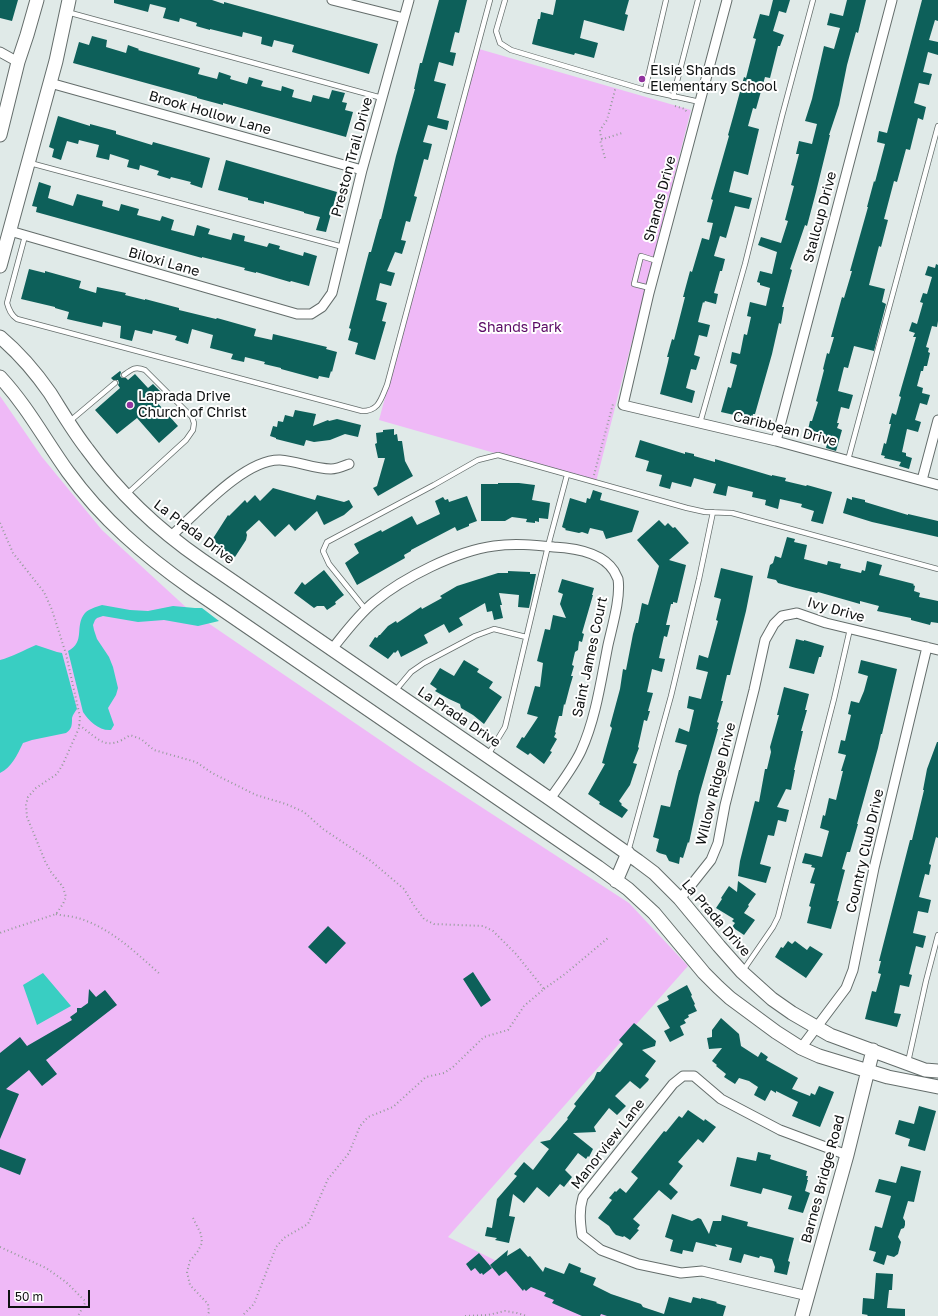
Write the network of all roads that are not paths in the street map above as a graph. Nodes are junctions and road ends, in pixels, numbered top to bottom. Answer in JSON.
{"nodes":[{"id":1,"x":37,"y":0,"type":"edge"},
{"id":2,"x":332,"y":0,"type":"edge"},
{"id":3,"x":408,"y":0,"type":"edge"},
{"id":4,"x":490,"y":0,"type":"edge"},
{"id":5,"x":505,"y":0,"type":"edge"},
{"id":6,"x":666,"y":0,"type":"edge"},
{"id":7,"x":698,"y":0,"type":"edge"},
{"id":8,"x":727,"y":0,"type":"edge"},
{"id":9,"x":813,"y":0,"type":"edge"},
{"id":10,"x":892,"y":0,"type":"edge"},
{"id":11,"x":68,"y":6,"type":"edge"},
{"id":12,"x":404,"y":18,"type":"junction"},
{"id":13,"x":0,"y":52,"type":"edge"},
{"id":14,"x":18,"y":62,"type":"junction"},
{"id":15,"x":50,"y":83,"type":"junction"},
{"id":16,"x":645,"y":90,"type":"junction"},
{"id":17,"x":673,"y":96,"type":"junction"},
{"id":18,"x":382,"y":98,"type":"junction"},
{"id":19,"x":700,"y":102,"type":"junction"},
{"id":20,"x":938,"y":126,"type":"edge"},
{"id":21,"x":0,"y":135,"type":"edge"},
{"id":22,"x":28,"y":162,"type":"junction"},
{"id":23,"x":362,"y":170,"type":"junction"},
{"id":24,"x":10,"y":231,"type":"junction"},
{"id":25,"x":25,"y":236,"type":"junction"},
{"id":26,"x":343,"y":248,"type":"junction"},
{"id":27,"x":658,"y":261,"type":"junction"},
{"id":28,"x":0,"y":266,"type":"edge"},
{"id":29,"x":650,"y":288,"type":"junction"},
{"id":30,"x":311,"y":314,"type":"joint"},
{"id":31,"x":0,"y":337,"type":"edge"},
{"id":32,"x":124,"y":375,"type":"dead end"},
{"id":33,"x":0,"y":378,"type":"edge"},
{"id":34,"x":115,"y":383,"type":"dead end"},
{"id":35,"x":623,"y":405,"type":"joint"},
{"id":36,"x":938,"y":420,"type":"edge"},
{"id":37,"x":68,"y":422,"type":"junction"},
{"id":38,"x":700,"y":423,"type":"junction"},
{"id":39,"x":776,"y":440,"type":"junction"},
{"id":40,"x":848,"y":460,"type":"junction"},
{"id":41,"x":349,"y":464,"type":"dead end"},
{"id":42,"x":567,"y":475,"type":"junction"},
{"id":43,"x":922,"y":480,"type":"junction"},
{"id":44,"x":938,"y":485,"type":"edge"},
{"id":45,"x":125,"y":496,"type":"junction"},
{"id":46,"x":713,"y":512,"type":"junction"},
{"id":47,"x":170,"y":538,"type":"junction"},
{"id":48,"x":548,"y":546,"type":"junction"},
{"id":49,"x":938,"y":569,"type":"edge"},
{"id":50,"x":366,"y":610,"type":"junction"},
{"id":51,"x":850,"y":629,"type":"junction"},
{"id":52,"x":526,"y":637,"type":"junction"},
{"id":53,"x":927,"y":647,"type":"junction"},
{"id":54,"x":332,"y":649,"type":"junction"},
{"id":55,"x":938,"y":650,"type":"edge"},
{"id":56,"x":754,"y":690,"type":"joint"},
{"id":57,"x":394,"y":693,"type":"junction"},
{"id":58,"x":487,"y":756,"type":"junction"},
{"id":59,"x":550,"y":799,"type":"junction"},
{"id":60,"x":628,"y":853,"type":"junction"},
{"id":61,"x":616,"y":880,"type":"junction"},
{"id":62,"x":680,"y":899,"type":"junction"},
{"id":63,"x":938,"y":935,"type":"edge"},
{"id":64,"x":742,"y":972,"type":"junction"},
{"id":65,"x":816,"y":1027,"type":"junction"},
{"id":66,"x":801,"y":1048,"type":"junction"},
{"id":67,"x":873,"y":1050,"type":"junction"},
{"id":68,"x":908,"y":1064,"type":"junction"},
{"id":69,"x":938,"y":1071,"type":"edge"},
{"id":70,"x":867,"y":1072,"type":"junction"},
{"id":71,"x":938,"y":1087,"type":"edge"},
{"id":72,"x":847,"y":1155,"type":"junction"},
{"id":73,"x":808,"y":1296,"type":"junction"},
{"id":74,"x":802,"y":1316,"type":"edge"}],
"edges":[{"from":1,"to":14,"type":"main road"},
{"from":2,"to":12,"type":"street"},
{"from":3,"to":12,"type":"street","name":"Preston Trail Drive"},
{"from":4,"to":25,"type":"lane"},
{"from":5,"to":16,"type":"lane"},
{"from":6,"to":16,"type":"lane"},
{"from":7,"to":17,"type":"lane"},
{"from":8,"to":19,"type":"street","name":"Shands Drive"},
{"from":9,"to":38,"type":"lane"},
{"from":10,"to":39,"type":"street","name":"Stallcup Drive"},
{"from":11,"to":15,"type":"main road"},
{"from":11,"to":18,"type":"lane"},
{"from":12,"to":18,"type":"street","name":"Preston Trail Drive"},
{"from":13,"to":14,"type":"street"},
{"from":14,"to":21,"type":"main road"},
{"from":15,"to":22,"type":"main road"},
{"from":15,"to":23,"type":"street","name":"Brook Hollow Lane"},
{"from":16,"to":17,"type":"lane"},
{"from":17,"to":19,"type":"lane"},
{"from":18,"to":23,"type":"street","name":"Preston Trail Drive"},
{"from":19,"to":27,"type":"street","name":"Shands Drive"},
{"from":20,"to":40,"type":"lane"},
{"from":22,"to":24,"type":"main road"},
{"from":22,"to":26,"type":"lane"},
{"from":23,"to":26,"type":"street","name":"Preston Trail Drive"},
{"from":24,"to":25,"type":"street","name":"Biloxi Lane"},
{"from":24,"to":28,"type":"main road"},
{"from":25,"to":30,"type":"street","name":"Biloxi Lane"},
{"from":26,"to":30,"type":"street","name":"Preston Trail Drive"},
{"from":27,"to":29,"type":"street","name":"Shands Drive"},
{"from":27,"to":29,"type":"lane"},
{"from":29,"to":35,"type":"street","name":"Shands Drive"},
{"from":31,"to":37,"type":"main road","name":"La Prada Drive"},
{"from":32,"to":45,"type":"lane"},
{"from":33,"to":61,"type":"main road"},
{"from":34,"to":37,"type":"lane"},
{"from":35,"to":38,"type":"street","name":"Caribbean Drive"},
{"from":36,"to":43,"type":"street"},
{"from":37,"to":45,"type":"main road","name":"La Prada Drive"},
{"from":38,"to":39,"type":"street","name":"Caribbean Drive"},
{"from":39,"to":40,"type":"street","name":"Caribbean Drive"},
{"from":40,"to":43,"type":"street","name":"Caribbean Drive"},
{"from":41,"to":47,"type":"street"},
{"from":42,"to":46,"type":"lane"},
{"from":42,"to":48,"type":"lane"},
{"from":42,"to":50,"type":"lane"},
{"from":43,"to":44,"type":"street","name":"Caribbean Drive"},
{"from":45,"to":47,"type":"main road","name":"La Prada Drive"},
{"from":46,"to":49,"type":"lane"},
{"from":46,"to":60,"type":"lane"},
{"from":47,"to":54,"type":"main road","name":"La Prada Drive"},
{"from":48,"to":50,"type":"street","name":"Saint James Court"},
{"from":48,"to":52,"type":"lane"},
{"from":48,"to":59,"type":"street","name":"Saint James Court"},
{"from":50,"to":54,"type":"street","name":"Saint James Court"},
{"from":51,"to":53,"type":"street","name":"Ivy Drive"},
{"from":51,"to":56,"type":"street","name":"Ivy Drive"},
{"from":51,"to":64,"type":"lane"},
{"from":52,"to":57,"type":"lane"},
{"from":52,"to":58,"type":"lane"},
{"from":53,"to":55,"type":"street","name":"Ivy Drive"},
{"from":53,"to":65,"type":"street","name":"Country Club Drive"},
{"from":54,"to":57,"type":"main road","name":"La Prada Drive"},
{"from":56,"to":62,"type":"street","name":"Willow Ridge Drive"},
{"from":57,"to":58,"type":"main road","name":"La Prada Drive"},
{"from":58,"to":59,"type":"main road","name":"La Prada Drive"},
{"from":59,"to":60,"type":"main road","name":"La Prada Drive"},
{"from":60,"to":61,"type":"main road"},
{"from":60,"to":62,"type":"main road","name":"La Prada Drive"},
{"from":61,"to":66,"type":"main road"},
{"from":62,"to":64,"type":"main road","name":"La Prada Drive"},
{"from":63,"to":68,"type":"lane"},
{"from":64,"to":65,"type":"main road","name":"La Prada Drive"},
{"from":65,"to":66,"type":"street","name":"Country Club Drive"},
{"from":65,"to":67,"type":"main road","name":"La Prada Drive"},
{"from":66,"to":70,"type":"main road"},
{"from":67,"to":68,"type":"main road","name":"La Prada Drive"},
{"from":67,"to":70,"type":"main road","name":"Barnes Bridge Road"},
{"from":68,"to":69,"type":"main road","name":"La Prada Drive"},
{"from":70,"to":71,"type":"main road"},
{"from":70,"to":72,"type":"main road","name":"Barnes Bridge Road"},
{"from":72,"to":73,"type":"main road","name":"Barnes Bridge Road"},
{"from":72,"to":73,"type":"street","name":"Manorview Lane"},
{"from":73,"to":74,"type":"main road","name":"Barnes Bridge Road"}]}
